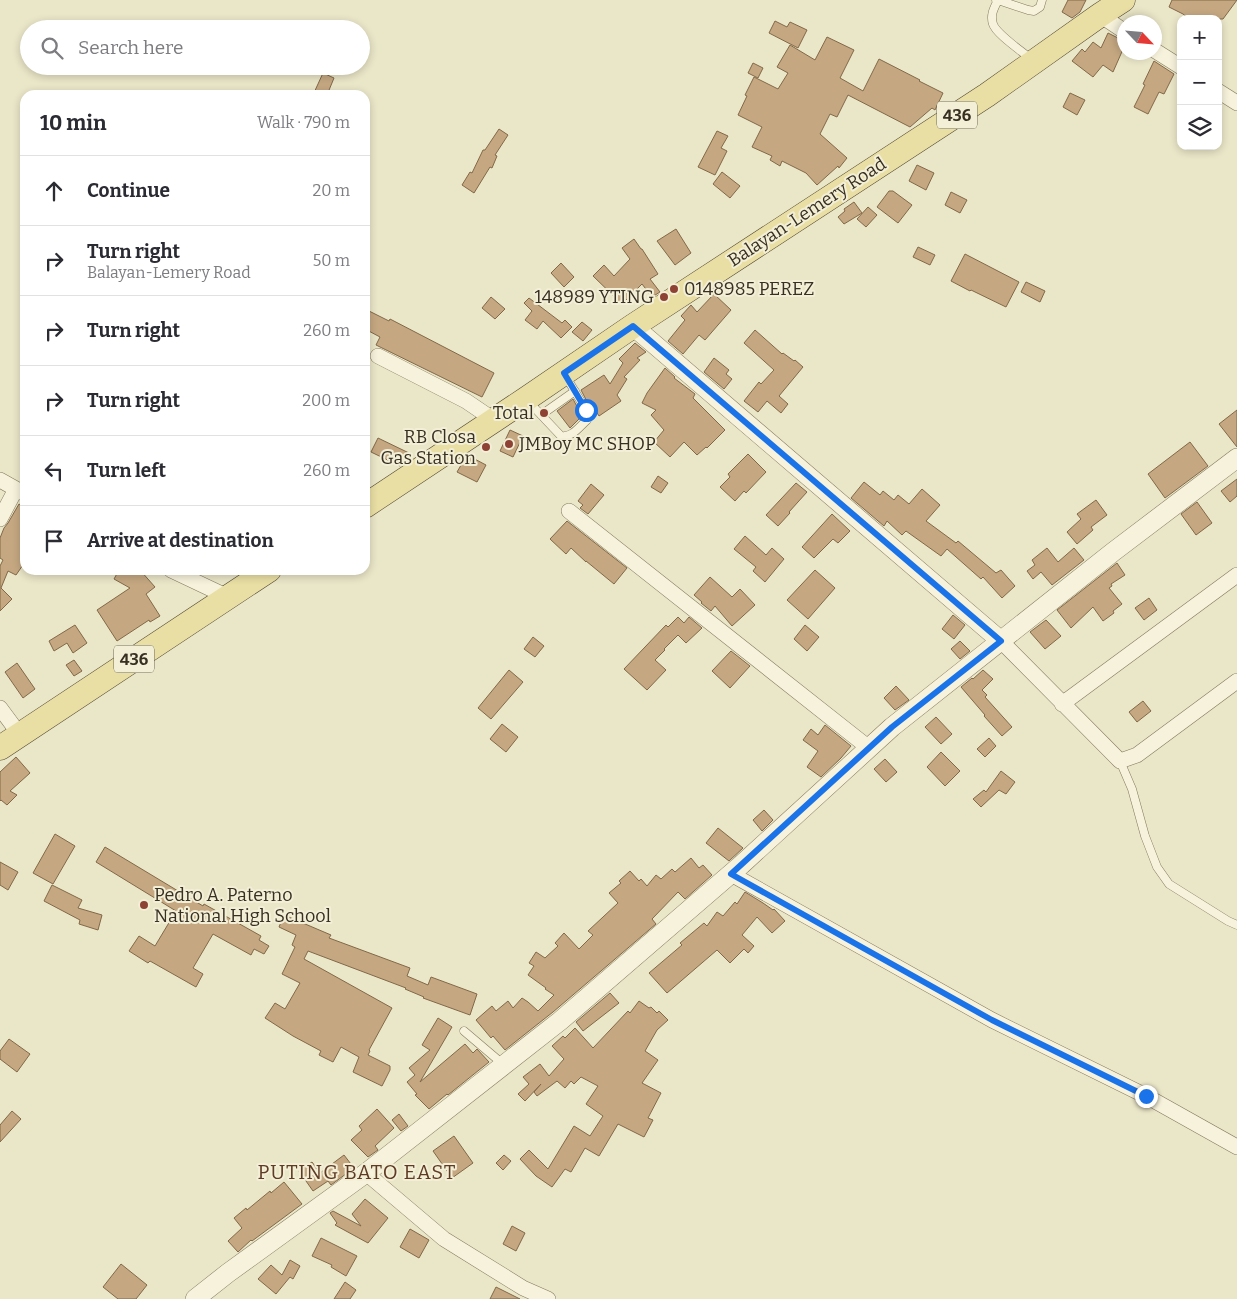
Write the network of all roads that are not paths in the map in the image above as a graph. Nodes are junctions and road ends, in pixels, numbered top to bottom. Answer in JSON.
{"nodes":[{"id":1,"x":997,"y":0,"type":"edge"},
{"id":2,"x":1042,"y":0,"type":"edge"},
{"id":3,"x":1123,"y":0,"type":"edge"},
{"id":4,"x":1100,"y":15,"type":"junction"},
{"id":5,"x":1117,"y":26,"type":"edge"},
{"id":6,"x":1162,"y":55,"type":"edge"},
{"id":7,"x":1034,"y":61,"type":"junction"},
{"id":8,"x":1177,"y":64,"type":"edge"},
{"id":9,"x":1222,"y":93,"type":"edge"},
{"id":10,"x":1237,"y":102,"type":"edge"},
{"id":11,"x":633,"y":326,"type":"junction"},
{"id":12,"x":378,"y":356,"type":"dead end"},
{"id":13,"x":569,"y":382,"type":"junction"},
{"id":14,"x":534,"y":407,"type":"junction"},
{"id":15,"x":494,"y":420,"type":"junction"},
{"id":16,"x":1237,"y":458,"type":"edge"},
{"id":17,"x":0,"y":480,"type":"edge"},
{"id":18,"x":20,"y":491,"type":"edge"},
{"id":19,"x":370,"y":503,"type":"edge"},
{"id":20,"x":570,"y":511,"type":"dead end"},
{"id":21,"x":0,"y":519,"type":"edge"},
{"id":22,"x":182,"y":575,"type":"edge"},
{"id":23,"x":261,"y":575,"type":"edge"},
{"id":24,"x":1237,"y":575,"type":"edge"},
{"id":25,"x":228,"y":597,"type":"junction"},
{"id":26,"x":1001,"y":641,"type":"junction"},
{"id":27,"x":1237,"y":681,"type":"edge"},
{"id":28,"x":1062,"y":704,"type":"junction"},
{"id":29,"x":0,"y":708,"type":"edge"},
{"id":30,"x":20,"y":735,"type":"junction"},
{"id":31,"x":0,"y":748,"type":"edge"},
{"id":32,"x":869,"y":748,"type":"junction"},
{"id":33,"x":1120,"y":761,"type":"junction"},
{"id":34,"x":731,"y":874,"type":"junction"},
{"id":35,"x":1237,"y":925,"type":"edge"},
{"id":36,"x":464,"y":1031,"type":"dead end"},
{"id":37,"x":504,"y":1065,"type":"junction"},
{"id":38,"x":1237,"y":1146,"type":"edge"},
{"id":39,"x":366,"y":1173,"type":"junction"},
{"id":40,"x":195,"y":1299,"type":"edge"},
{"id":41,"x":548,"y":1299,"type":"edge"}],
"edges":[{"from":1,"to":2,"type":"lane"},
{"from":1,"to":7,"type":"lane"},
{"from":3,"to":4,"type":"main road","name":"Balayan-Lemery Road","number":"436"},
{"from":4,"to":5,"type":"street"},
{"from":4,"to":7,"type":"main road","name":"Balayan-Lemery Road","number":"436"},
{"from":6,"to":8,"type":"street"},
{"from":7,"to":11,"type":"main road","name":"Balayan-Lemery Road","number":"436"},
{"from":9,"to":10,"type":"street"},
{"from":11,"to":13,"type":"main road","name":"Balayan-Lemery Road","number":"436"},
{"from":11,"to":26,"type":"street"},
{"from":12,"to":15,"type":"street"},
{"from":13,"to":14,"type":"main road","name":"Balayan-Lemery Road","number":"436"},
{"from":13,"to":14,"type":"lane"},
{"from":14,"to":15,"type":"main road","name":"Balayan-Lemery Road","number":"436"},
{"from":15,"to":19,"type":"main road","name":"Balayan-Lemery Road","number":"436"},
{"from":16,"to":26,"type":"street"},
{"from":17,"to":18,"type":"street"},
{"from":18,"to":21,"type":"street"},
{"from":20,"to":32,"type":"street"},
{"from":22,"to":25,"type":"street"},
{"from":23,"to":25,"type":"main road","number":"436"},
{"from":24,"to":28,"type":"street"},
{"from":25,"to":30,"type":"main road","number":"436"},
{"from":26,"to":28,"type":"street"},
{"from":26,"to":32,"type":"street"},
{"from":27,"to":33,"type":"street"},
{"from":28,"to":33,"type":"street"},
{"from":29,"to":30,"type":"street"},
{"from":30,"to":31,"type":"main road","number":"436"},
{"from":32,"to":34,"type":"street"},
{"from":33,"to":35,"type":"lane"},
{"from":34,"to":37,"type":"street"},
{"from":34,"to":38,"type":"street"},
{"from":36,"to":37,"type":"lane"},
{"from":37,"to":39,"type":"street"},
{"from":39,"to":40,"type":"street"},
{"from":39,"to":41,"type":"street"}]}
